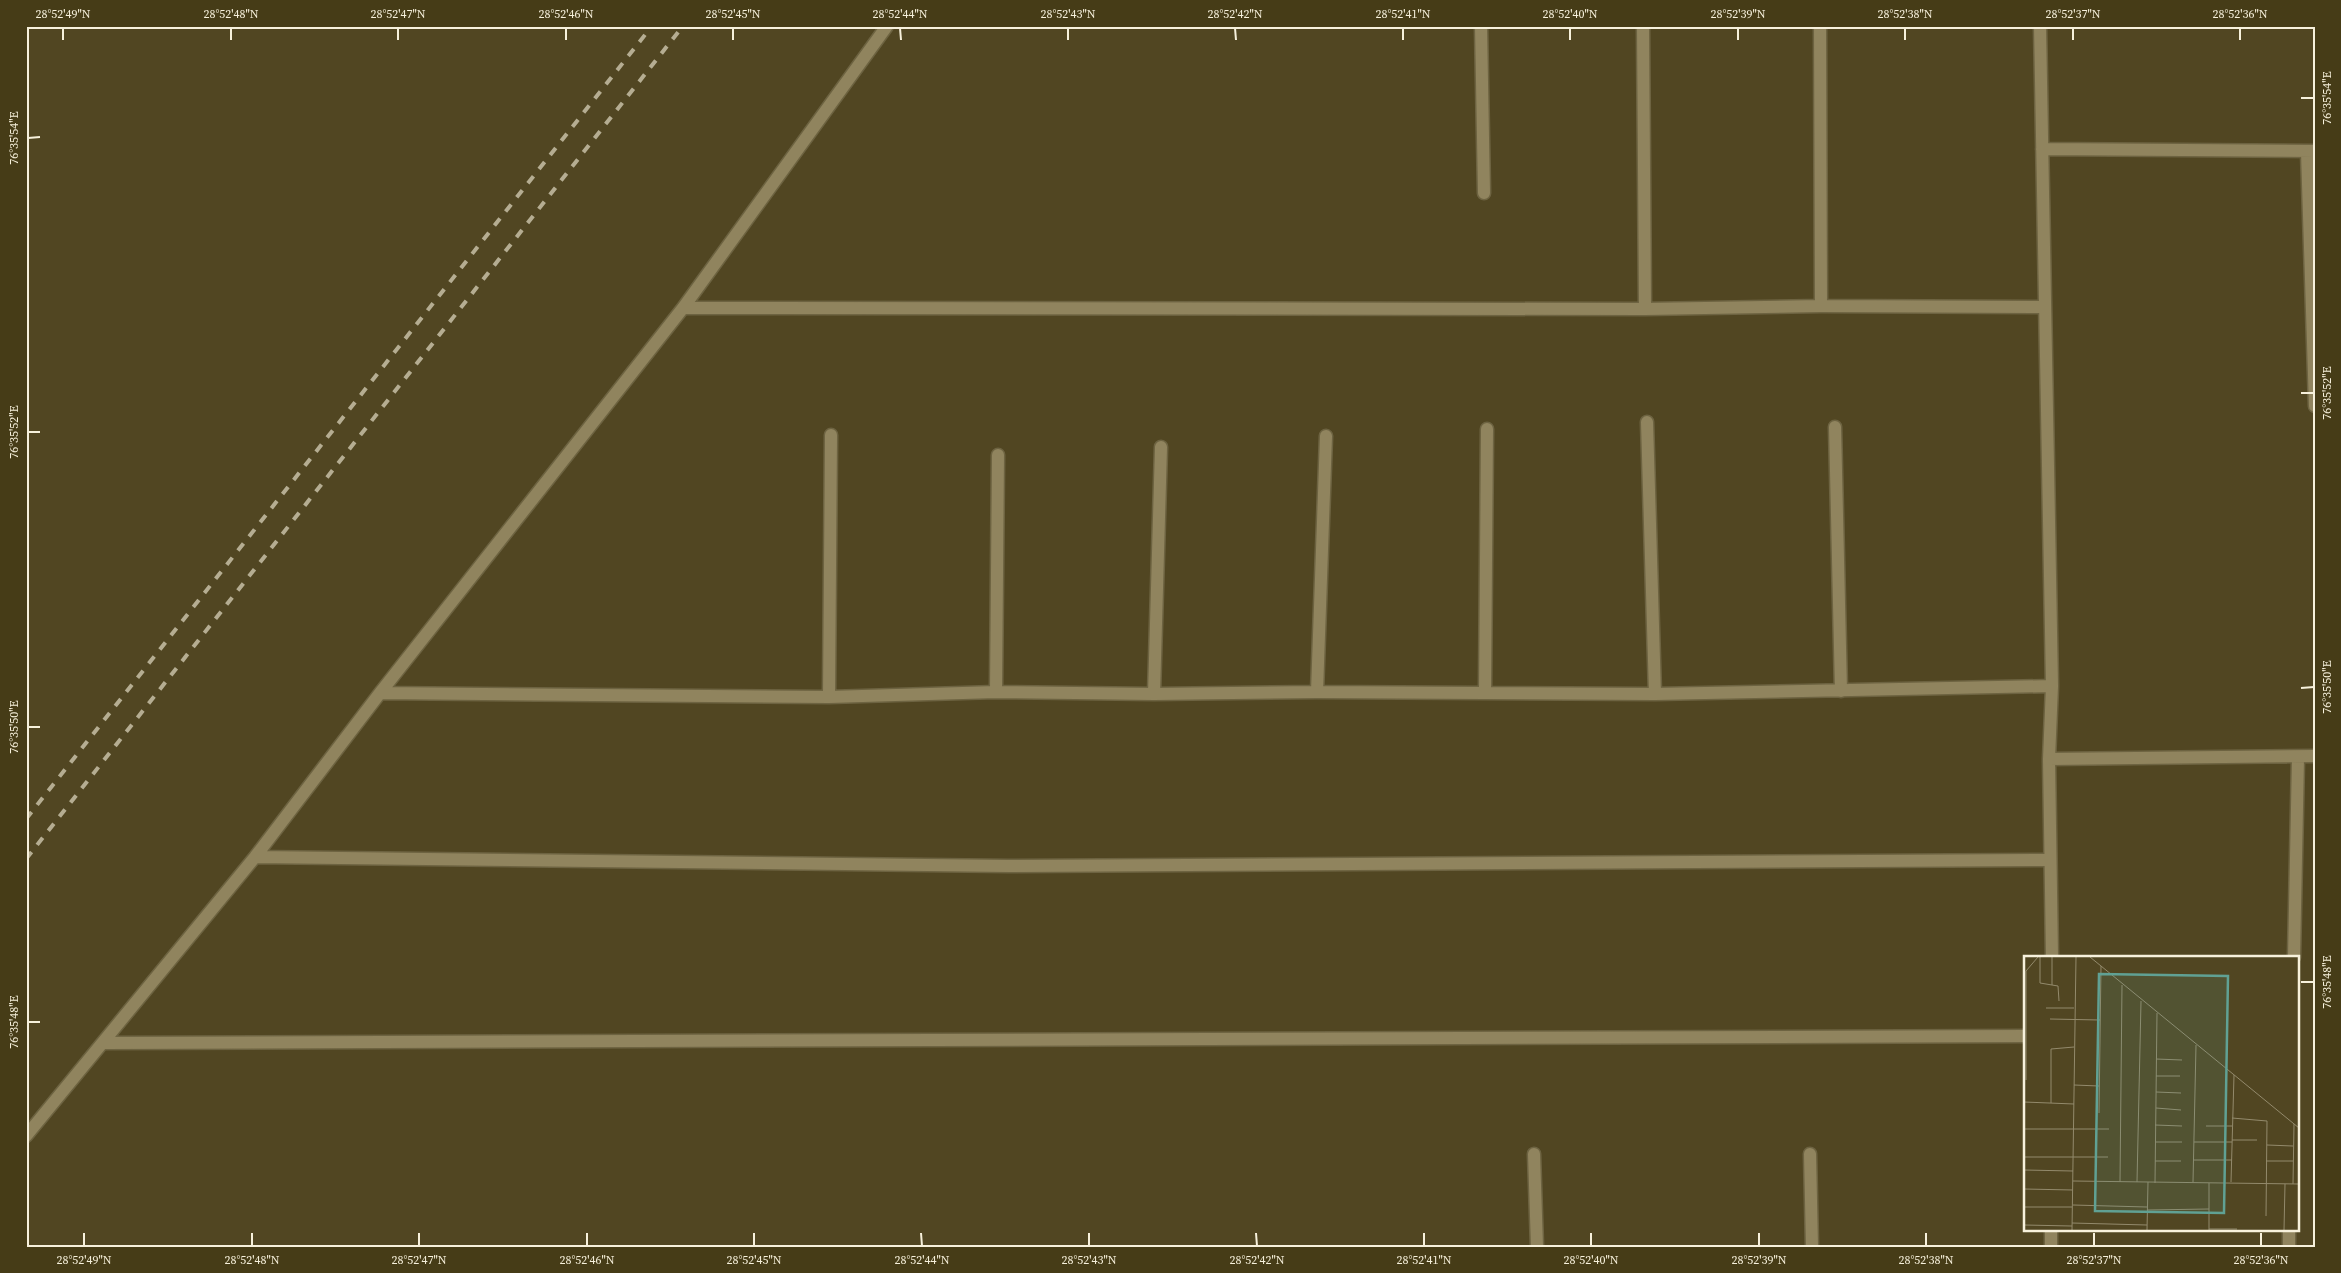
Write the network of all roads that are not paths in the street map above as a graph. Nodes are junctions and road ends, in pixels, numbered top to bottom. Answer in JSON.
{"nodes":[{"id":1,"x":888,"y":26,"type":"edge"},
{"id":2,"x":1481,"y":26,"type":"edge"},
{"id":3,"x":1643,"y":26,"type":"edge"},
{"id":4,"x":1820,"y":26,"type":"edge"},
{"id":5,"x":2040,"y":26,"type":"edge"},
{"id":6,"x":2042,"y":149,"type":"junction"},
{"id":7,"x":2311,"y":152,"type":"edge"},
{"id":8,"x":1484,"y":193,"type":"dead end"},
{"id":9,"x":1821,"y":306,"type":"junction"},
{"id":10,"x":2045,"y":307,"type":"junction"},
{"id":11,"x":683,"y":308,"type":"junction"},
{"id":12,"x":1645,"y":309,"type":"junction"},
{"id":13,"x":2315,"y":406,"type":"edge"},
{"id":14,"x":1647,"y":422,"type":"dead end"},
{"id":15,"x":1835,"y":427,"type":"dead end"},
{"id":16,"x":1487,"y":429,"type":"dead end"},
{"id":17,"x":831,"y":435,"type":"dead end"},
{"id":18,"x":1326,"y":436,"type":"dead end"},
{"id":19,"x":1162,"y":446,"type":"dead end"},
{"id":20,"x":998,"y":455,"type":"dead end"},
{"id":21,"x":2052,"y":686,"type":"junction"},
{"id":22,"x":996,"y":692,"type":"junction"},
{"id":23,"x":1317,"y":692,"type":"junction"},
{"id":24,"x":1485,"y":692,"type":"junction"},
{"id":25,"x":1841,"y":692,"type":"junction"},
{"id":26,"x":380,"y":693,"type":"junction"},
{"id":27,"x":1154,"y":694,"type":"junction"},
{"id":28,"x":1655,"y":694,"type":"junction"},
{"id":29,"x":830,"y":698,"type":"junction"},
{"id":30,"x":2315,"y":756,"type":"edge"},
{"id":31,"x":2298,"y":758,"type":"junction"},
{"id":32,"x":2049,"y":759,"type":"junction"},
{"id":33,"x":255,"y":857,"type":"junction"},
{"id":34,"x":2050,"y":860,"type":"junction"},
{"id":35,"x":2052,"y":956,"type":"edge"},
{"id":36,"x":2294,"y":956,"type":"edge"},
{"id":37,"x":2024,"y":1036,"type":"edge"},
{"id":38,"x":104,"y":1043,"type":"junction"},
{"id":39,"x":26,"y":1136,"type":"edge"},
{"id":40,"x":1534,"y":1154,"type":"dead end"},
{"id":41,"x":1810,"y":1154,"type":"dead end"},
{"id":42,"x":2051,"y":1230,"type":"edge"},
{"id":43,"x":2289,"y":1230,"type":"edge"},
{"id":44,"x":1537,"y":1247,"type":"edge"},
{"id":45,"x":1812,"y":1247,"type":"edge"},
{"id":46,"x":2051,"y":1247,"type":"edge"},
{"id":47,"x":2289,"y":1247,"type":"edge"}],
"edges":[{"from":1,"to":11,"type":"street"},
{"from":2,"to":8,"type":"street"},
{"from":3,"to":12,"type":"street"},
{"from":4,"to":9,"type":"street"},
{"from":5,"to":6,"type":"street"},
{"from":6,"to":7,"type":"street"},
{"from":6,"to":10,"type":"street"},
{"from":7,"to":13,"type":"street"},
{"from":9,"to":10,"type":"street"},
{"from":9,"to":12,"type":"street"},
{"from":10,"to":21,"type":"street"},
{"from":11,"to":12,"type":"street"},
{"from":11,"to":26,"type":"street"},
{"from":14,"to":28,"type":"street"},
{"from":15,"to":25,"type":"street"},
{"from":16,"to":24,"type":"street"},
{"from":17,"to":29,"type":"street"},
{"from":18,"to":23,"type":"street"},
{"from":19,"to":27,"type":"street"},
{"from":20,"to":22,"type":"street"},
{"from":21,"to":25,"type":"street"},
{"from":21,"to":32,"type":"street"},
{"from":22,"to":27,"type":"street"},
{"from":22,"to":29,"type":"street"},
{"from":23,"to":24,"type":"street"},
{"from":23,"to":27,"type":"street"},
{"from":24,"to":28,"type":"street"},
{"from":25,"to":28,"type":"street"},
{"from":26,"to":29,"type":"street"},
{"from":26,"to":33,"type":"street"},
{"from":30,"to":31,"type":"street"},
{"from":31,"to":32,"type":"street"},
{"from":31,"to":36,"type":"street"},
{"from":32,"to":34,"type":"street"},
{"from":33,"to":34,"type":"street"},
{"from":33,"to":38,"type":"street"},
{"from":34,"to":35,"type":"street"},
{"from":37,"to":38,"type":"street"},
{"from":38,"to":39,"type":"street"},
{"from":40,"to":44,"type":"street"},
{"from":41,"to":45,"type":"street"},
{"from":42,"to":46,"type":"street"},
{"from":43,"to":47,"type":"street"}]}
